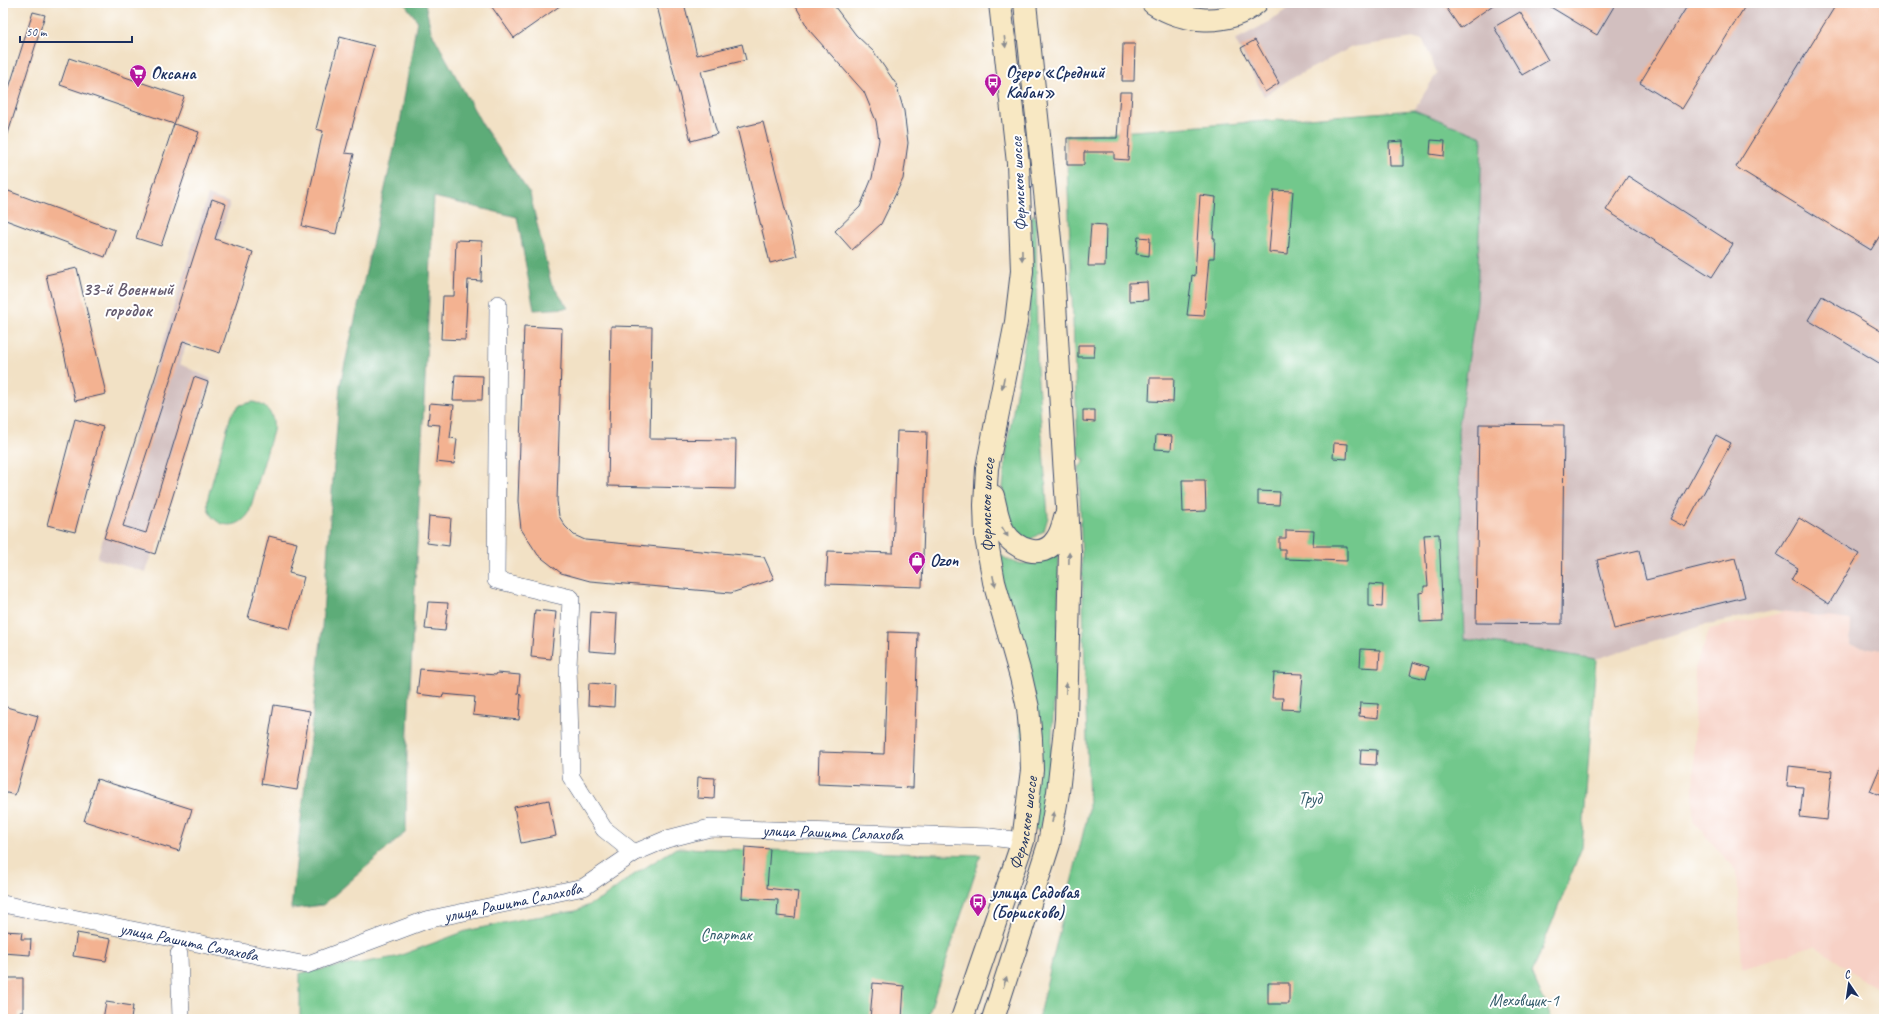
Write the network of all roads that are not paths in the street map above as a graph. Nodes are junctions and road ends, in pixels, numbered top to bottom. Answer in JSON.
{"nodes":[{"id":1,"x":1000,"y":3,"type":"edge"},
{"id":2,"x":1153,"y":3,"type":"edge"},
{"id":3,"x":1256,"y":3,"type":"edge"},
{"id":4,"x":1024,"y":8,"type":"edge"},
{"id":5,"x":498,"y":304,"type":"dead end"},
{"id":6,"x":987,"y":468,"type":"junction"},
{"id":7,"x":1067,"y":507,"type":"junction"},
{"id":8,"x":1023,"y":841,"type":"junction"},
{"id":9,"x":1049,"y":844,"type":"junction"},
{"id":10,"x":634,"y":853,"type":"junction"},
{"id":11,"x":3,"y":904,"type":"edge"},
{"id":12,"x":179,"y":954,"type":"dead end"},
{"id":13,"x":181,"y":1019,"type":"edge"},
{"id":14,"x":962,"y":1019,"type":"edge"},
{"id":15,"x":993,"y":1019,"type":"edge"}],
"edges":[{"from":1,"to":6,"type":"main road","name":"Фермское шоссе","one_way":true},
{"from":2,"to":3,"type":"main road"},
{"from":4,"to":7,"type":"main road","name":"Фермское шоссе"},
{"from":5,"to":10,"type":"street"},
{"from":6,"to":7,"type":"main road","one_way":true},
{"from":6,"to":8,"type":"main road","name":"Фермское шоссе","one_way":true},
{"from":9,"to":7,"type":"main road","name":"Фермское шоссе","one_way":true},
{"from":8,"to":9,"type":"main road"},
{"from":8,"to":10,"type":"street","name":"улица Рашита Салахова"},
{"from":8,"to":14,"type":"main road","name":"Фермское шоссе"},
{"from":15,"to":9,"type":"main road","name":"Фермское шоссе","one_way":true},
{"from":10,"to":11,"type":"street","name":"улица Рашита Салахова"},
{"from":12,"to":13,"type":"street"}]}
